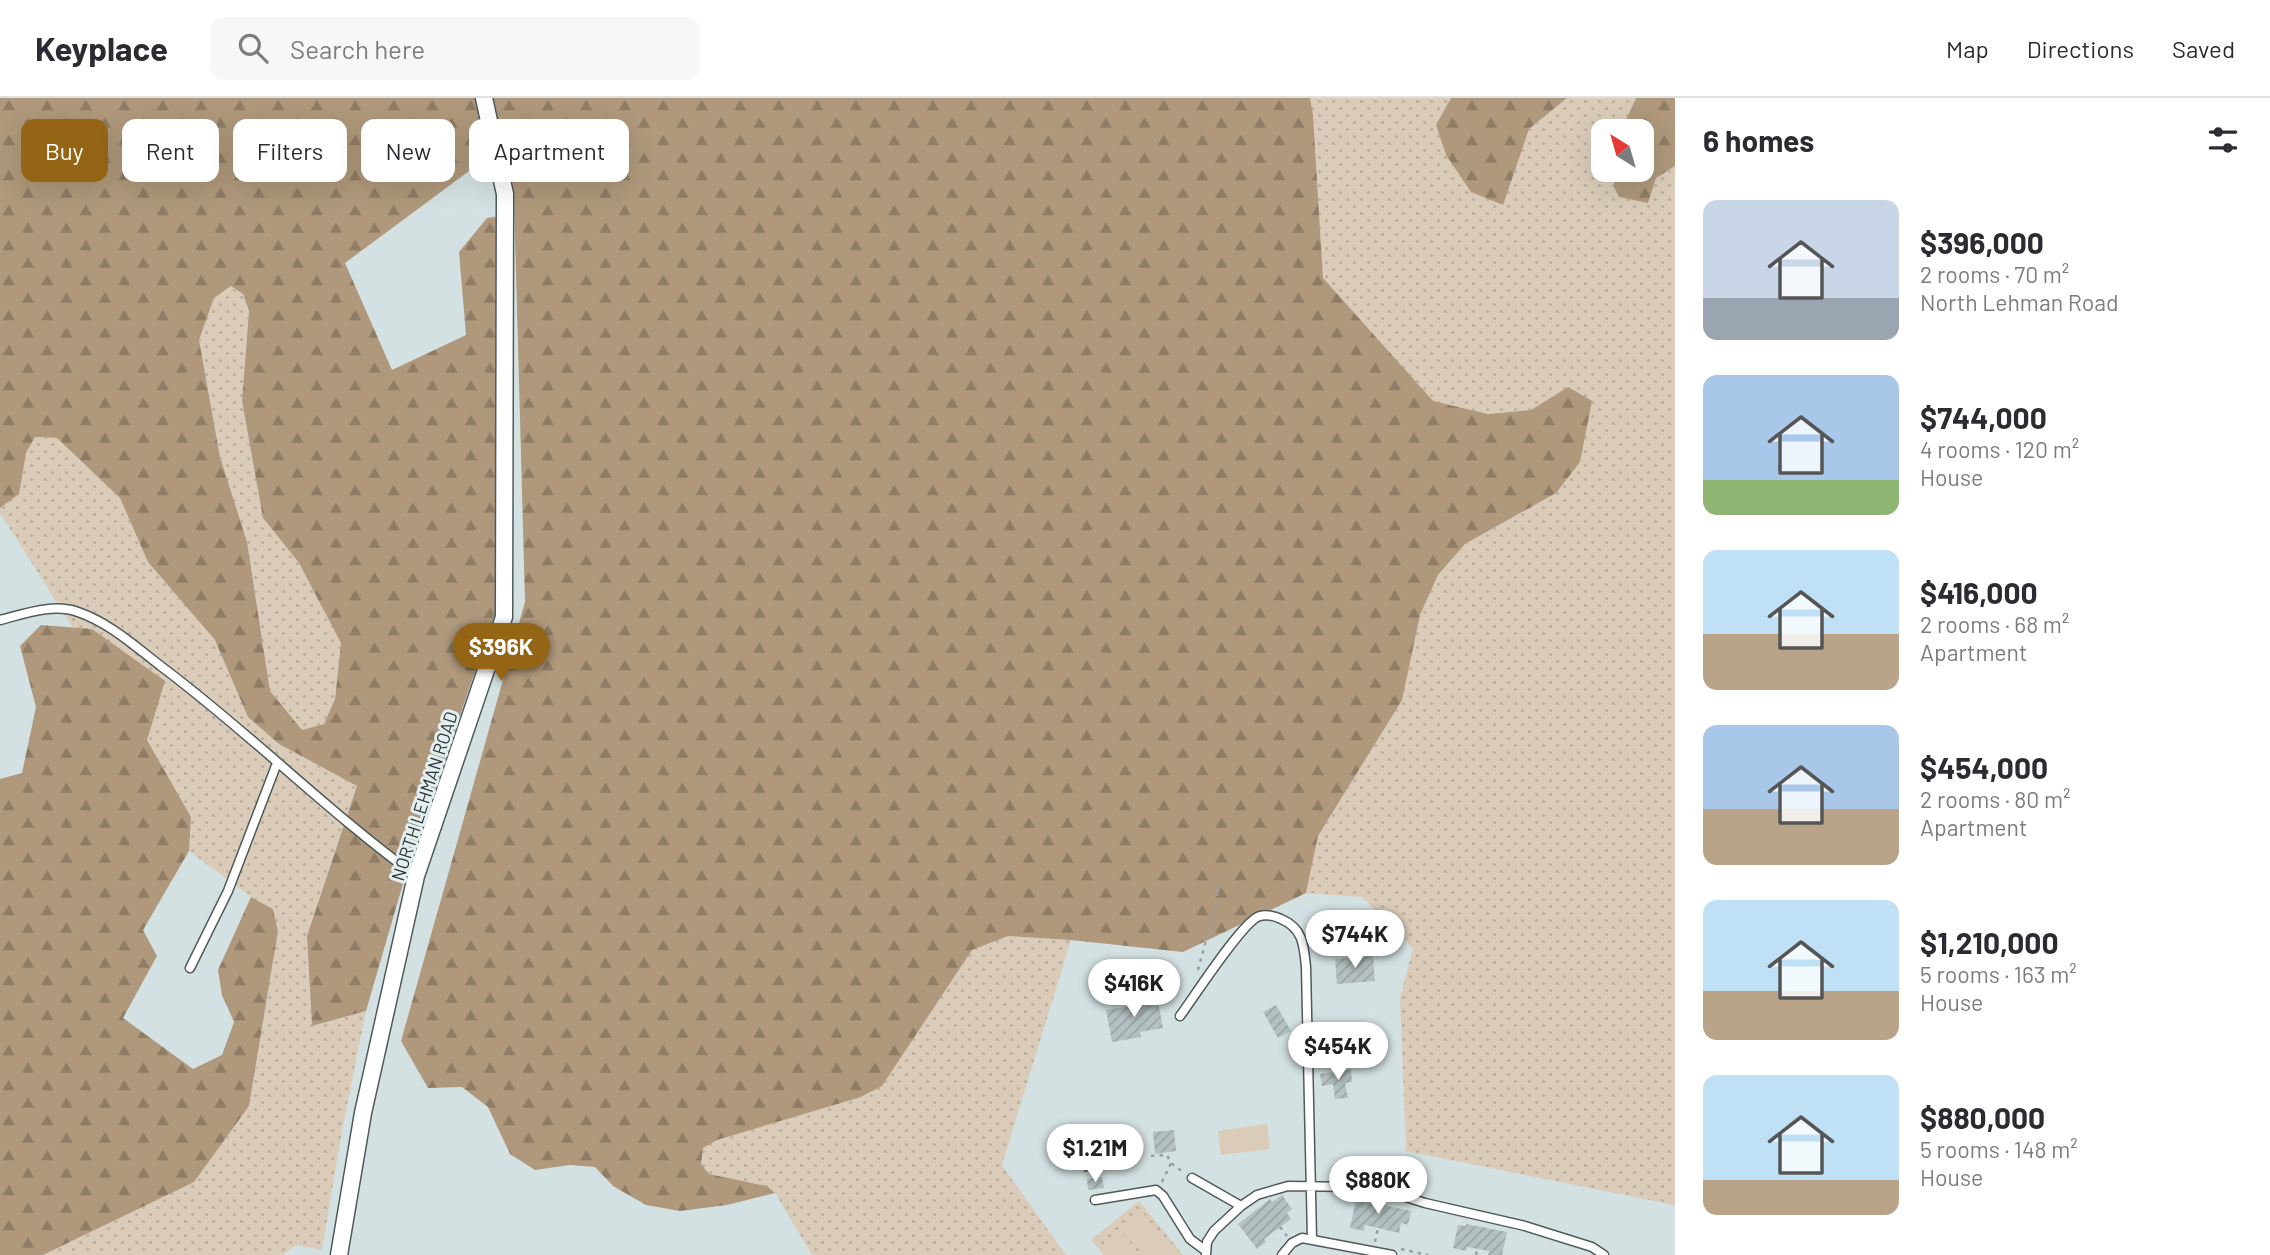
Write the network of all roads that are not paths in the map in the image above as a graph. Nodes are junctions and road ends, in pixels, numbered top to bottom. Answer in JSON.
{"nodes":[{"id":1,"x":484,"y":98,"type":"edge"},
{"id":2,"x":0,"y":620,"type":"edge"},
{"id":3,"x":277,"y":763,"type":"junction"},
{"id":4,"x":416,"y":876,"type":"junction"},
{"id":5,"x":190,"y":968,"type":"dead end"},
{"id":6,"x":1180,"y":1016,"type":"dead end"},
{"id":7,"x":1192,"y":1178,"type":"road end"},
{"id":8,"x":1313,"y":1187,"type":"junction"},
{"id":9,"x":1095,"y":1200,"type":"dead end"},
{"id":10,"x":1241,"y":1206,"type":"junction"},
{"id":11,"x":1312,"y":1238,"type":"junction"},
{"id":12,"x":1206,"y":1253,"type":"edge"},
{"id":13,"x":339,"y":1255,"type":"edge"},
{"id":14,"x":1282,"y":1255,"type":"edge"},
{"id":15,"x":1392,"y":1255,"type":"edge"},
{"id":16,"x":1604,"y":1255,"type":"edge"}],
"edges":[{"from":1,"to":4,"type":"street","name":"NORTH LEHMAN ROAD"},
{"from":2,"to":3,"type":"lane"},
{"from":3,"to":4,"type":"lane"},
{"from":3,"to":5,"type":"lane"},
{"from":4,"to":13,"type":"street","name":"NORTH LEHMAN ROAD"},
{"from":6,"to":8,"type":"lane"},
{"from":7,"to":10,"type":"lane"},
{"from":8,"to":10,"type":"lane"},
{"from":8,"to":11,"type":"lane"},
{"from":8,"to":16,"type":"lane"},
{"from":9,"to":12,"type":"lane"},
{"from":10,"to":12,"type":"lane"},
{"from":11,"to":14,"type":"lane"},
{"from":11,"to":15,"type":"lane"}]}
